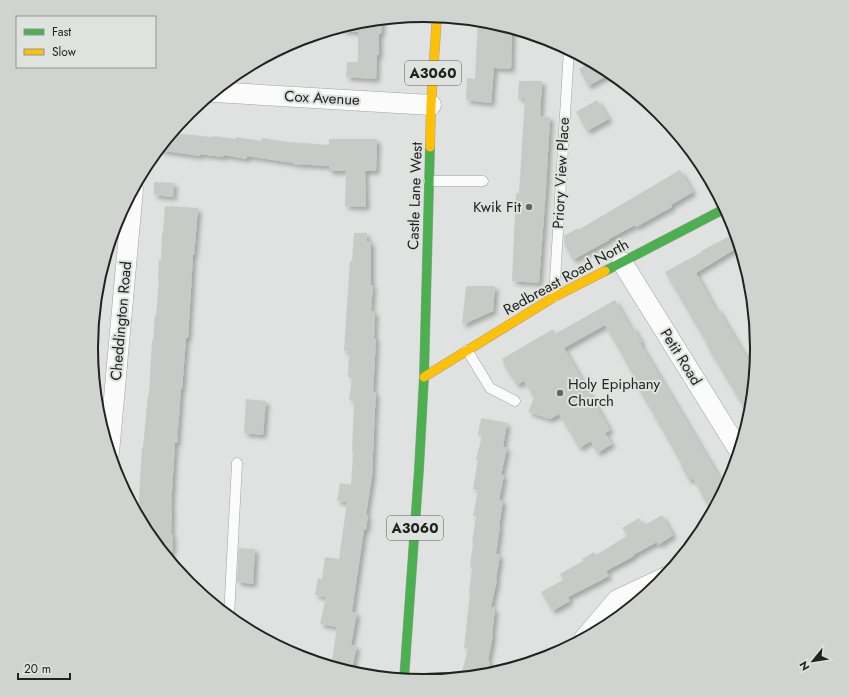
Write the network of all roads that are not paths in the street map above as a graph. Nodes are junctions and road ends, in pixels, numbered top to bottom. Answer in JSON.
{"nodes":[{"id":1,"x":437,"y":23,"type":"edge"},
{"id":2,"x":569,"y":56,"type":"edge"},
{"id":3,"x":222,"y":92,"type":"edge"},
{"id":4,"x":431,"y":104,"type":"junction"},
{"id":5,"x":429,"y":181,"type":"junction"},
{"id":6,"x":483,"y":181,"type":"dead end"},
{"id":7,"x":133,"y":203,"type":"edge"},
{"id":8,"x":720,"y":211,"type":"edge"},
{"id":9,"x":622,"y":262,"type":"junction"},
{"id":10,"x":554,"y":297,"type":"junction"},
{"id":11,"x":467,"y":350,"type":"junction"},
{"id":12,"x":424,"y":377,"type":"junction"},
{"id":13,"x":515,"y":401,"type":"dead end"},
{"id":14,"x":110,"y":438,"type":"edge"},
{"id":15,"x":736,"y":446,"type":"edge"},
{"id":16,"x":237,"y":463,"type":"dead end"},
{"id":17,"x":406,"y":520,"type":"dead end"},
{"id":18,"x":649,"y":585,"type":"edge"},
{"id":19,"x":229,"y":610,"type":"edge"},
{"id":20,"x":596,"y":626,"type":"edge"},
{"id":21,"x":404,"y":674,"type":"edge"}],
"edges":[{"from":1,"to":4,"type":"main road","name":"Castle Lane West","number":"A3060"},
{"from":2,"to":10,"type":"lane","name":"Priory View Place"},
{"from":3,"to":4,"type":"street","name":"Cox Avenue"},
{"from":4,"to":5,"type":"main road","name":"Castle Lane West","number":"A3060"},
{"from":5,"to":6,"type":"lane"},
{"from":5,"to":12,"type":"main road","name":"Castle Lane West","number":"A3060"},
{"from":7,"to":14,"type":"street","name":"Cheddington Road"},
{"from":8,"to":9,"type":"main road","name":"Redbreast Road North"},
{"from":9,"to":10,"type":"main road","name":"Redbreast Road North"},
{"from":9,"to":15,"type":"street","name":"Petit Road"},
{"from":10,"to":11,"type":"main road","name":"Redbreast Road North"},
{"from":11,"to":12,"type":"main road","name":"Redbreast Road North"},
{"from":11,"to":13,"type":"lane"},
{"from":12,"to":17,"type":"main road","name":"Castle Lane West","number":"A3060"},
{"from":12,"to":21,"type":"main road","name":"Castle Lane West","number":"A3060"},
{"from":16,"to":19,"type":"lane"},
{"from":18,"to":20,"type":"street"}]}
